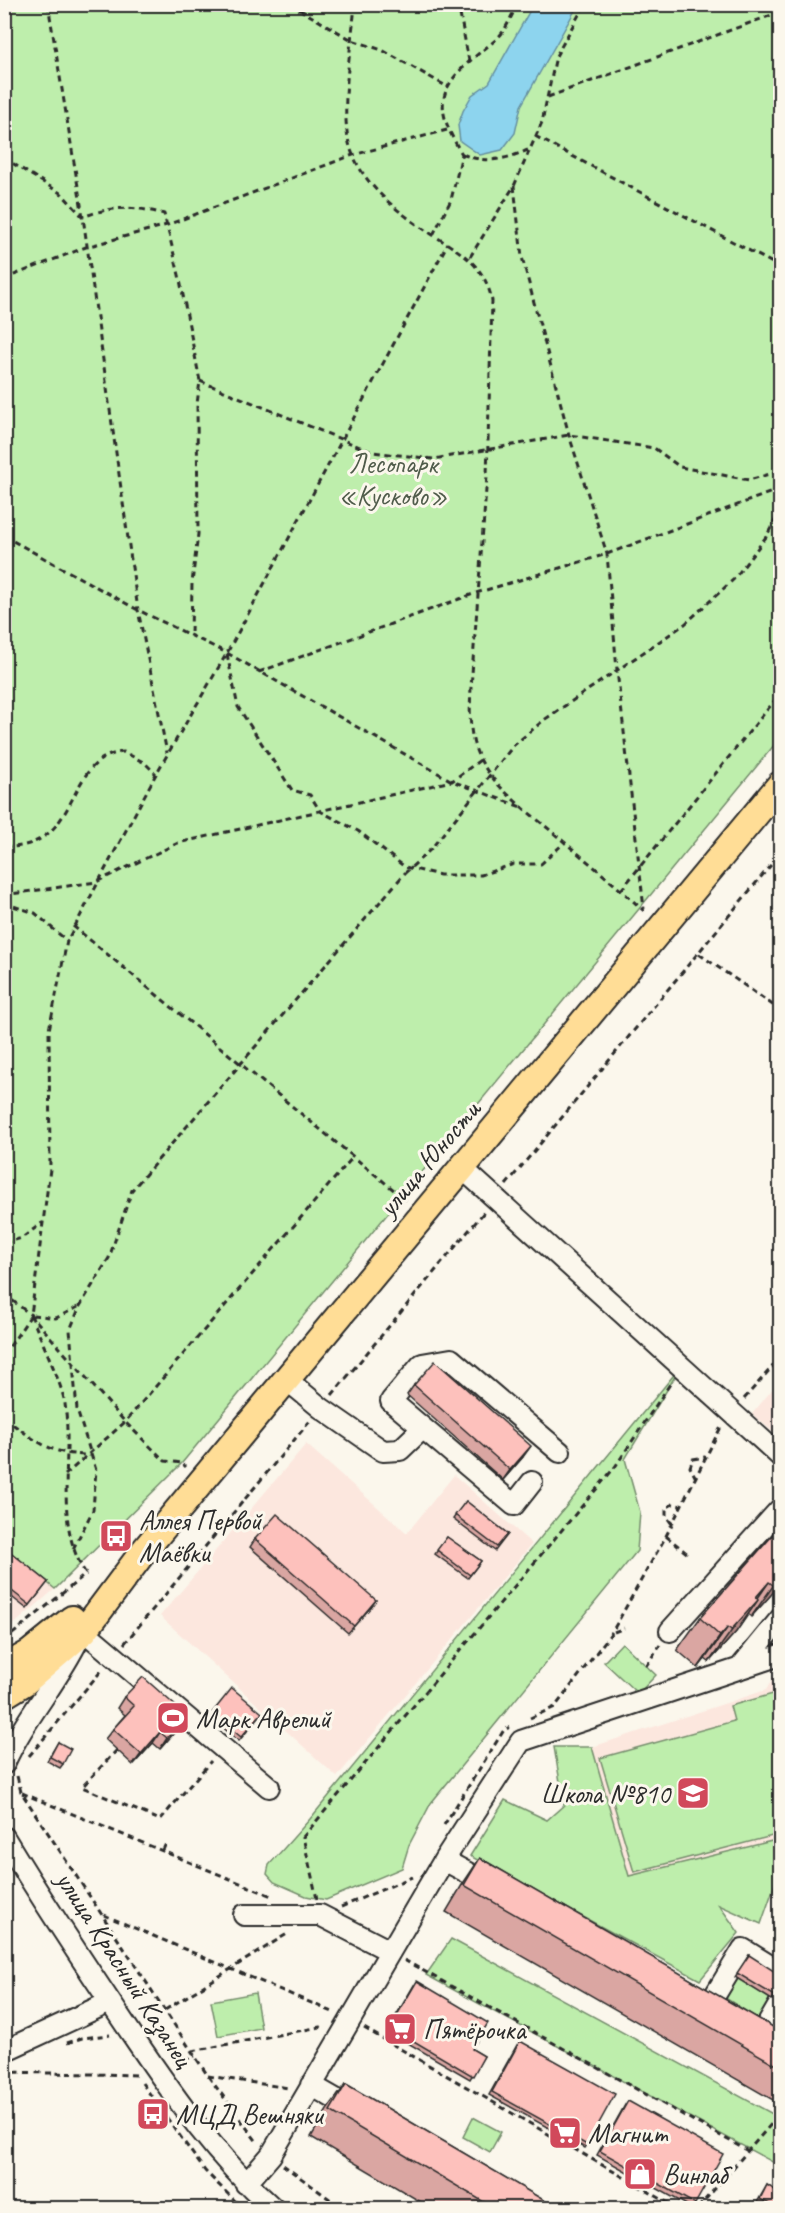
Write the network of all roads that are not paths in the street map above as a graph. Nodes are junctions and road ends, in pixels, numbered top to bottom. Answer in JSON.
{"nodes":[{"id":1,"x":780,"y":785,"type":"edge"},
{"id":2,"x":462,"y":1168,"type":"junction"},
{"id":3,"x":287,"y":1380,"type":"junction"},
{"id":4,"x":423,"y":1428,"type":"junction"},
{"id":5,"x":560,"y":1452,"type":"dead end"},
{"id":6,"x":780,"y":1456,"type":"edge"},
{"id":7,"x":532,"y":1482,"type":"dead end"},
{"id":8,"x":780,"y":1509,"type":"edge"},
{"id":9,"x":127,"y":1572,"type":"junction"},
{"id":10,"x":780,"y":1619,"type":"edge"},
{"id":11,"x":670,"y":1631,"type":"road end"},
{"id":12,"x":82,"y":1633,"type":"junction"},
{"id":13,"x":54,"y":1634,"type":"junction"},
{"id":14,"x":4,"y":1653,"type":"edge"},
{"id":15,"x":780,"y":1655,"type":"edge"},
{"id":16,"x":4,"y":1668,"type":"edge"},
{"id":17,"x":739,"y":1669,"type":"junction"},
{"id":18,"x":4,"y":1695,"type":"edge"},
{"id":19,"x":15,"y":1766,"type":"edge"},
{"id":20,"x":269,"y":1787,"type":"dead end"},
{"id":21,"x":5,"y":1837,"type":"edge"},
{"id":22,"x":443,"y":1863,"type":"junction"},
{"id":23,"x":505,"y":1894,"type":"edge"},
{"id":24,"x":244,"y":1915,"type":"dead end"},
{"id":25,"x":390,"y":1951,"type":"junction"},
{"id":26,"x":780,"y":1972,"type":"edge"},
{"id":27,"x":688,"y":1994,"type":"edge"},
{"id":28,"x":110,"y":2002,"type":"junction"},
{"id":29,"x":780,"y":2003,"type":"edge"},
{"id":30,"x":709,"y":2005,"type":"junction"},
{"id":31,"x":726,"y":2014,"type":"edge"},
{"id":32,"x":744,"y":2024,"type":"edge"},
{"id":33,"x":762,"y":2034,"type":"junction"},
{"id":34,"x":780,"y":2045,"type":"edge"},
{"id":35,"x":10,"y":2058,"type":"edge"},
{"id":36,"x":309,"y":2088,"type":"junction"},
{"id":37,"x":375,"y":2122,"type":"edge"},
{"id":38,"x":246,"y":2184,"type":"junction"},
{"id":39,"x":273,"y":2208,"type":"edge"}],
"edges":[{"from":1,"to":2,"type":"main road","name":"улица Юности"},
{"from":2,"to":3,"type":"main road","name":"улица Юности"},
{"from":2,"to":6,"type":"street"},
{"from":3,"to":4,"type":"street"},
{"from":3,"to":9,"type":"main road","name":"улица Юности"},
{"from":4,"to":5,"type":"street"},
{"from":4,"to":7,"type":"street"},
{"from":8,"to":11,"type":"street"},
{"from":9,"to":12,"type":"main road","name":"улица Юности"},
{"from":9,"to":13,"type":"main road","name":"улица Юности"},
{"from":10,"to":17,"type":"street"},
{"from":12,"to":18,"type":"main road","name":"улица Юности"},
{"from":12,"to":19,"type":"street"},
{"from":12,"to":20,"type":"street"},
{"from":13,"to":14,"type":"main road"},
{"from":13,"to":16,"type":"main road","name":"улица Юности"},
{"from":15,"to":17,"type":"street"},
{"from":17,"to":22,"type":"street"},
{"from":21,"to":28,"type":"street","name":"улица Красный Казанец"},
{"from":22,"to":23,"type":"street"},
{"from":22,"to":25,"type":"street"},
{"from":24,"to":25,"type":"street"},
{"from":25,"to":36,"type":"street"},
{"from":26,"to":30,"type":"street"},
{"from":27,"to":30,"type":"street"},
{"from":28,"to":35,"type":"street"},
{"from":28,"to":38,"type":"street","name":"улица Красный Казанец"},
{"from":29,"to":33,"type":"street"},
{"from":30,"to":31,"type":"street"},
{"from":32,"to":33,"type":"street"},
{"from":33,"to":34,"type":"street"},
{"from":36,"to":37,"type":"street"},
{"from":36,"to":38,"type":"street"},
{"from":38,"to":39,"type":"street","name":"улица Красный Казанец"}]}
